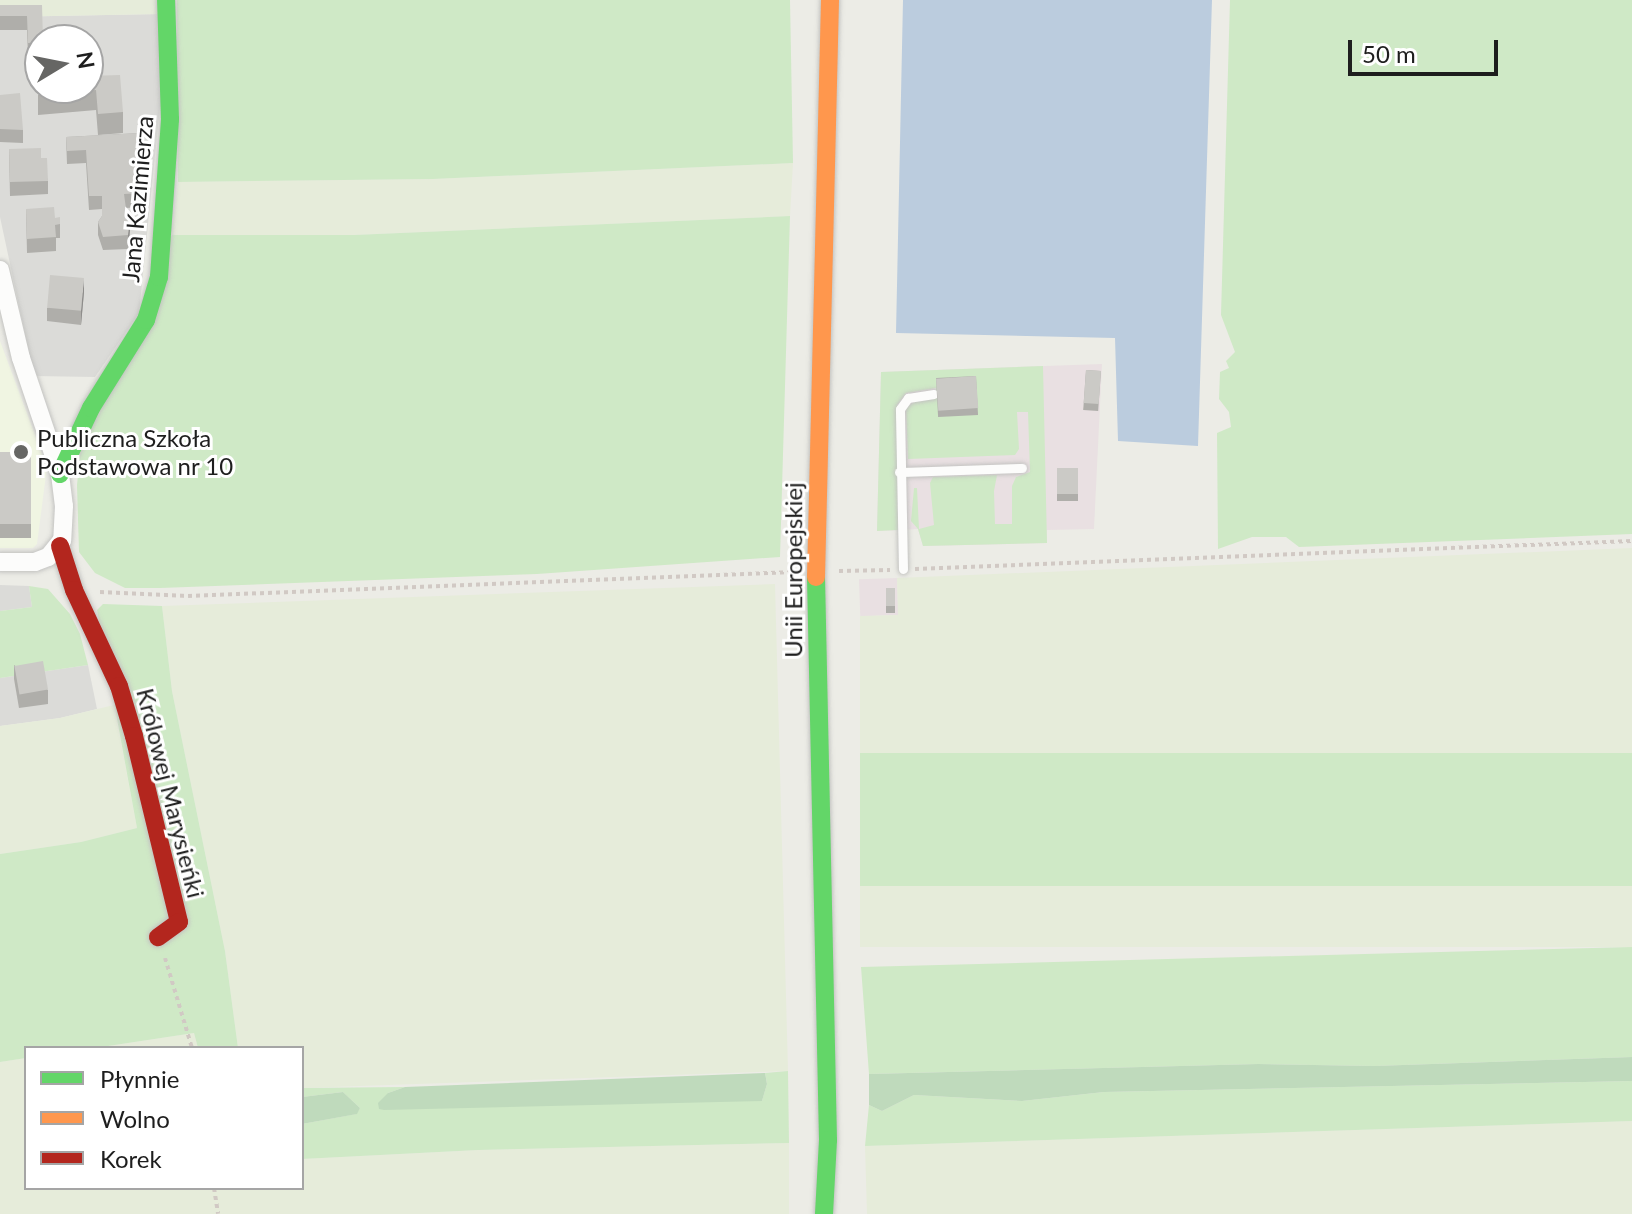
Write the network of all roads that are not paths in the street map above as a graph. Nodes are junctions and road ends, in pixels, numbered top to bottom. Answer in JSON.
{"nodes":[{"id":1,"x":166,"y":0,"type":"edge"},
{"id":2,"x":830,"y":0,"type":"edge"},
{"id":3,"x":0,"y":270,"type":"edge"},
{"id":4,"x":934,"y":394,"type":"edge"},
{"id":5,"x":1022,"y":468,"type":"dead end"},
{"id":6,"x":899,"y":472,"type":"junction"},
{"id":7,"x":60,"y":474,"type":"junction"},
{"id":8,"x":60,"y":546,"type":"junction"},
{"id":9,"x":0,"y":562,"type":"edge"},
{"id":10,"x":903,"y":569,"type":"road end"},
{"id":11,"x":158,"y":937,"type":"road end"},
{"id":12,"x":828,"y":1140,"type":"junction"},
{"id":13,"x":824,"y":1214,"type":"edge"},
{"id":14,"x":837,"y":1214,"type":"edge"}],
"edges":[{"from":1,"to":7,"type":"main road","name":"Jana Kazimierza"},
{"from":2,"to":12,"type":"main road","name":"Unii Europejskiej"},
{"from":3,"to":7,"type":"street"},
{"from":4,"to":6,"type":"lane"},
{"from":5,"to":6,"type":"lane"},
{"from":6,"to":10,"type":"lane"},
{"from":7,"to":8,"type":"street"},
{"from":8,"to":9,"type":"street"},
{"from":8,"to":11,"type":"main road","name":"Królowej Marysieńki"},
{"from":12,"to":13,"type":"main road","name":"Unii Europejskiej"},
{"from":12,"to":14,"type":"main road","name":"Unii Europejskiej"}]}
